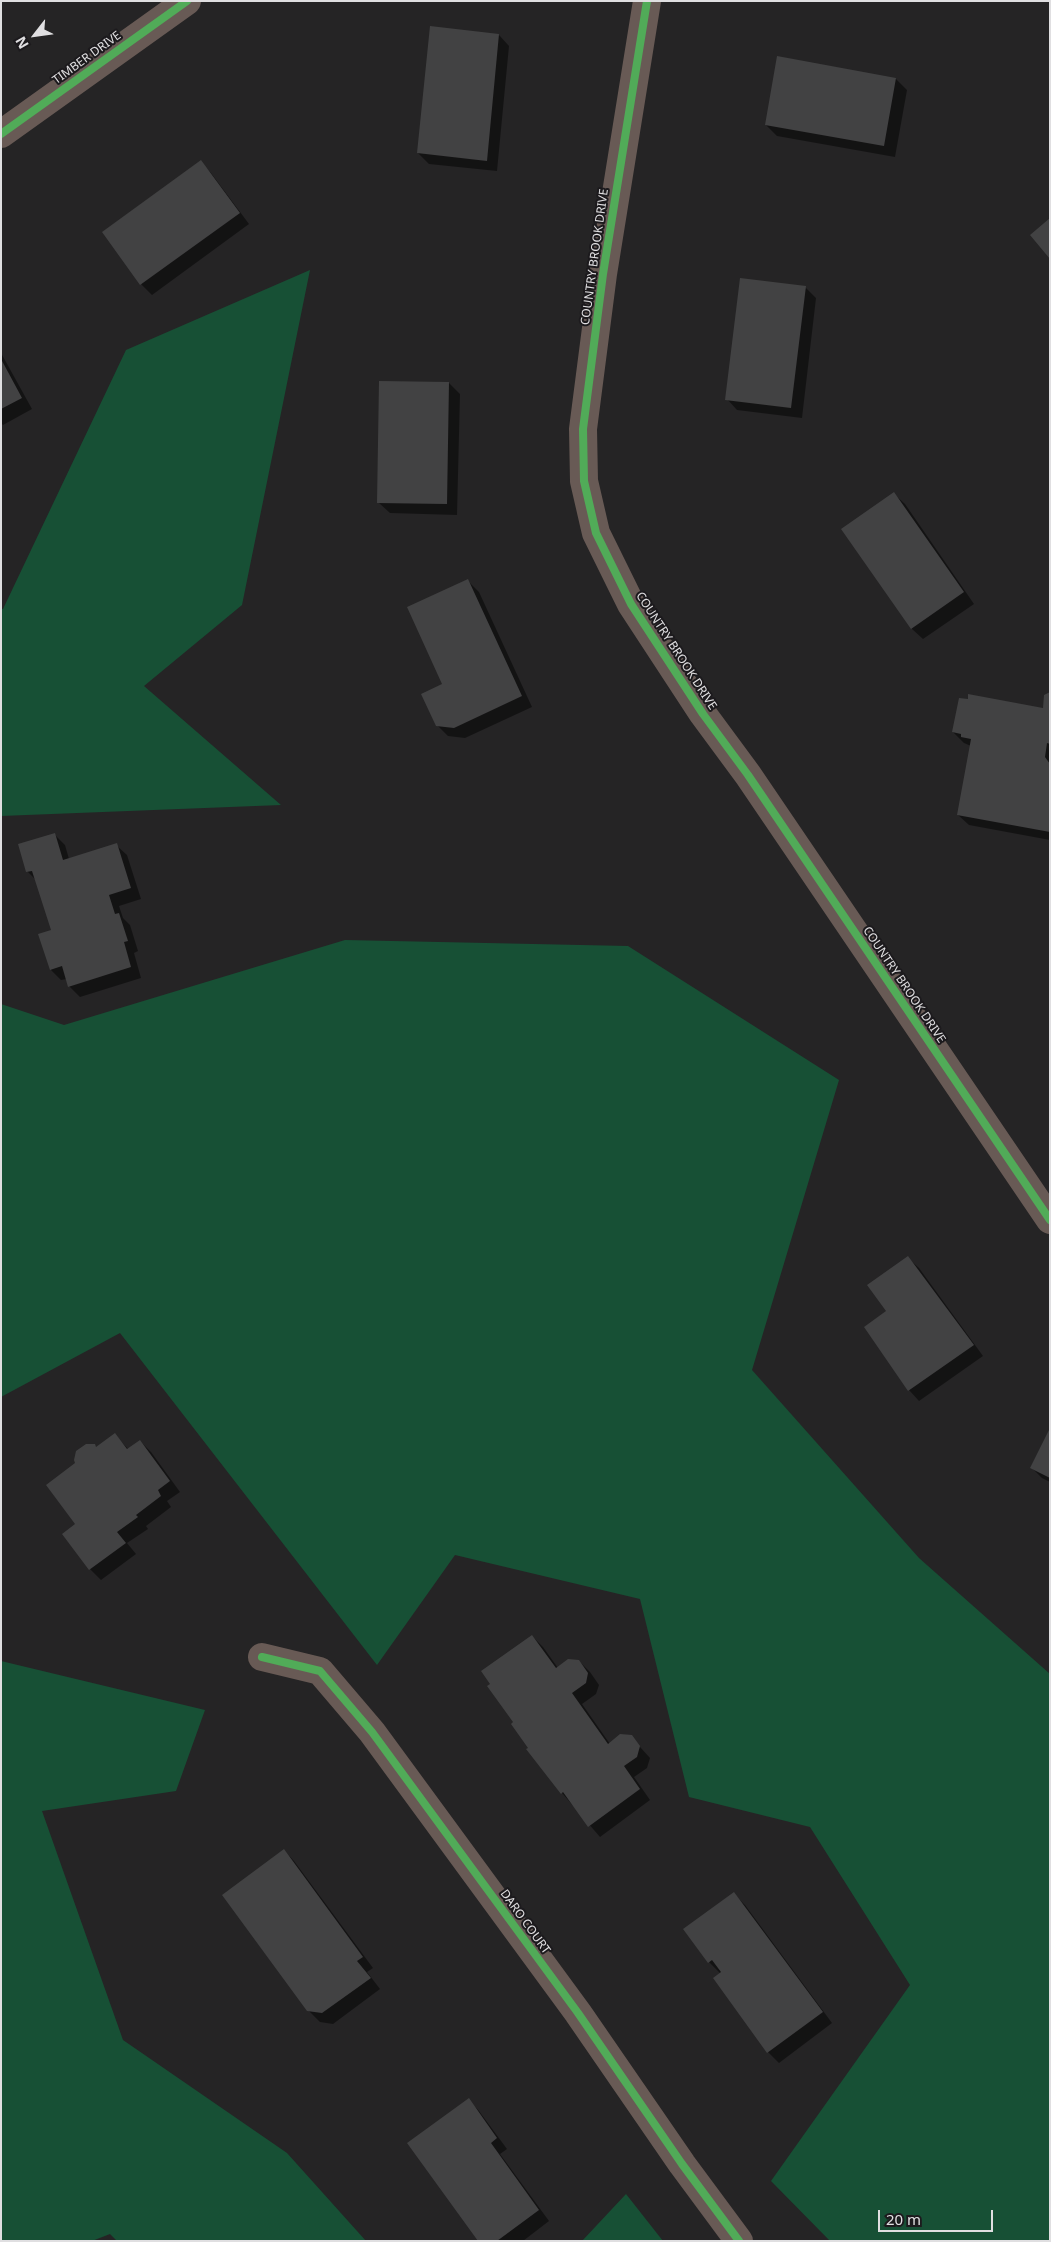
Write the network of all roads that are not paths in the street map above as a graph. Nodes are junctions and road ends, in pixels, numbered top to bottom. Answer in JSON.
{"nodes":[{"id":1,"x":187,"y":1,"type":"edge"},
{"id":2,"x":647,"y":1,"type":"edge"},
{"id":3,"x":1,"y":134,"type":"edge"},
{"id":4,"x":1050,"y":1220,"type":"edge"},
{"id":5,"x":262,"y":1657,"type":"dead end"},
{"id":6,"x":739,"y":2241,"type":"edge"}],
"edges":[{"from":1,"to":3,"type":"street","name":"TIMBER DRIVE"},
{"from":2,"to":4,"type":"street","name":"COUNTRY BROOK DRIVE"},
{"from":5,"to":6,"type":"street","name":"DARO COURT"}]}
